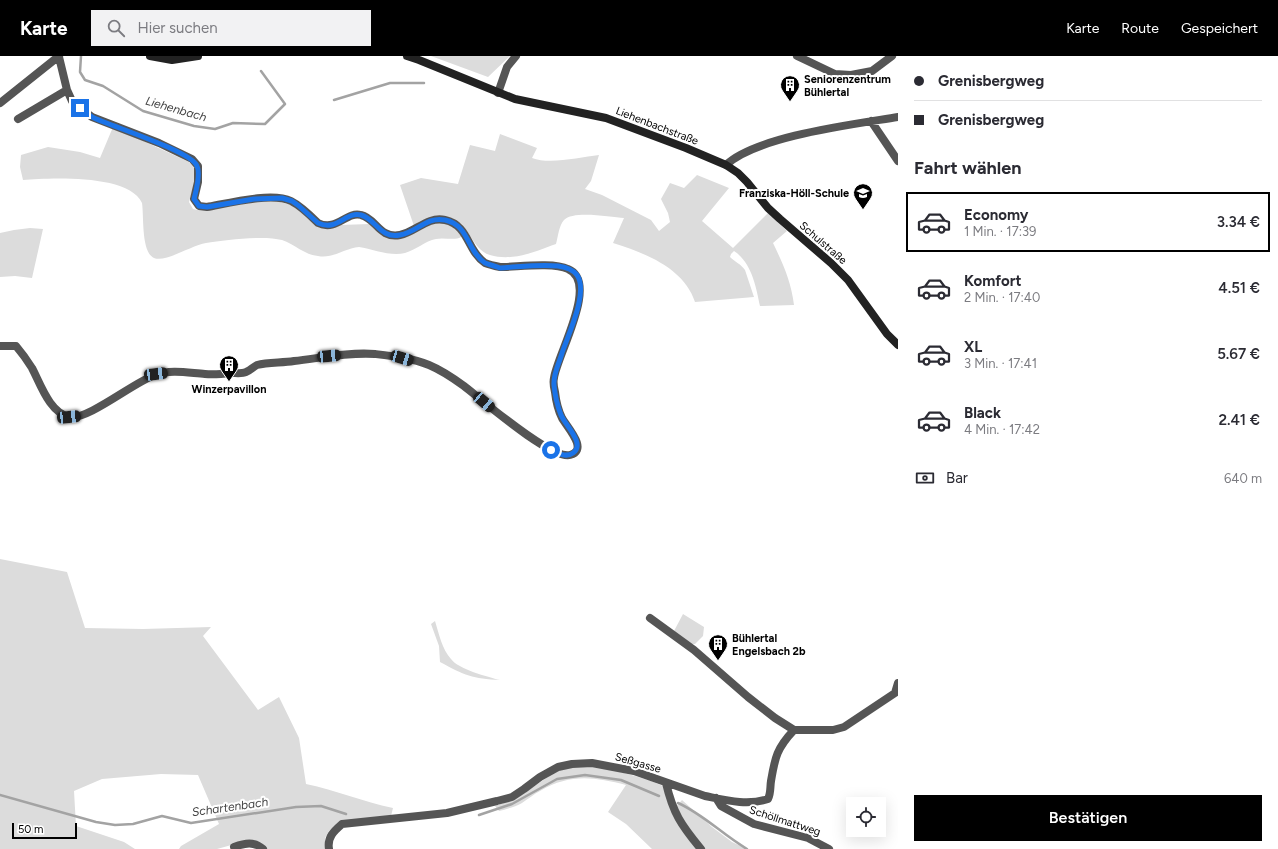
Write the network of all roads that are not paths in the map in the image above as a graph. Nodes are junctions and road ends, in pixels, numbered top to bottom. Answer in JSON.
{"nodes":[{"id":1,"x":150,"y":56,"type":"edge"},
{"id":2,"x":198,"y":56,"type":"edge"},
{"id":3,"x":407,"y":56,"type":"edge"},
{"id":4,"x":516,"y":56,"type":"edge"},
{"id":5,"x":797,"y":56,"type":"edge"},
{"id":6,"x":892,"y":56,"type":"edge"},
{"id":7,"x":59,"y":57,"type":"edge"},
{"id":8,"x":67,"y":90,"type":"junction"},
{"id":9,"x":498,"y":93,"type":"junction"},
{"id":10,"x":0,"y":95,"type":"edge"},
{"id":11,"x":9,"y":95,"type":"junction"},
{"id":12,"x":0,"y":103,"type":"edge"},
{"id":13,"x":898,"y":117,"type":"edge"},
{"id":14,"x":18,"y":119,"type":"dead end"},
{"id":15,"x":871,"y":121,"type":"junction"},
{"id":16,"x":898,"y":162,"type":"edge"},
{"id":17,"x":726,"y":165,"type":"junction"},
{"id":18,"x":898,"y":345,"type":"edge"},
{"id":19,"x":0,"y":346,"type":"edge"},
{"id":20,"x":650,"y":618,"type":"dead end"},
{"id":21,"x":898,"y":683,"type":"edge"},
{"id":22,"x":896,"y":694,"type":"edge"},
{"id":23,"x":794,"y":730,"type":"junction"},
{"id":24,"x":666,"y":783,"type":"junction"},
{"id":25,"x":716,"y":798,"type":"junction"},
{"id":26,"x":234,"y":847,"type":"dead end"},
{"id":27,"x":263,"y":849,"type":"edge"},
{"id":28,"x":329,"y":849,"type":"edge"},
{"id":29,"x":701,"y":849,"type":"edge"},
{"id":30,"x":829,"y":849,"type":"edge"}],
"edges":[{"from":1,"to":2,"type":"street"},
{"from":3,"to":9,"type":"street","name":"Liehenbachstraße"},
{"from":4,"to":9,"type":"street"},
{"from":5,"to":6,"type":"street"},
{"from":7,"to":8,"type":"street"},
{"from":7,"to":11,"type":"street"},
{"from":8,"to":14,"type":"street"},
{"from":8,"to":19,"type":"street"},
{"from":9,"to":17,"type":"street","name":"Liehenbachstraße"},
{"from":10,"to":11,"type":"street"},
{"from":11,"to":12,"type":"street"},
{"from":13,"to":15,"type":"street"},
{"from":15,"to":16,"type":"street"},
{"from":15,"to":17,"type":"street"},
{"from":17,"to":18,"type":"street","name":"Schulstraße"},
{"from":20,"to":23,"type":"street"},
{"from":21,"to":22,"type":"street"},
{"from":22,"to":23,"type":"street"},
{"from":23,"to":25,"type":"street","name":"Seßgasse"},
{"from":24,"to":25,"type":"street","name":"Seßgasse"},
{"from":24,"to":28,"type":"street","name":"Seßgasse"},
{"from":24,"to":29,"type":"street"},
{"from":25,"to":30,"type":"street","name":"Schöllmattweg"},
{"from":26,"to":27,"type":"street"}]}
